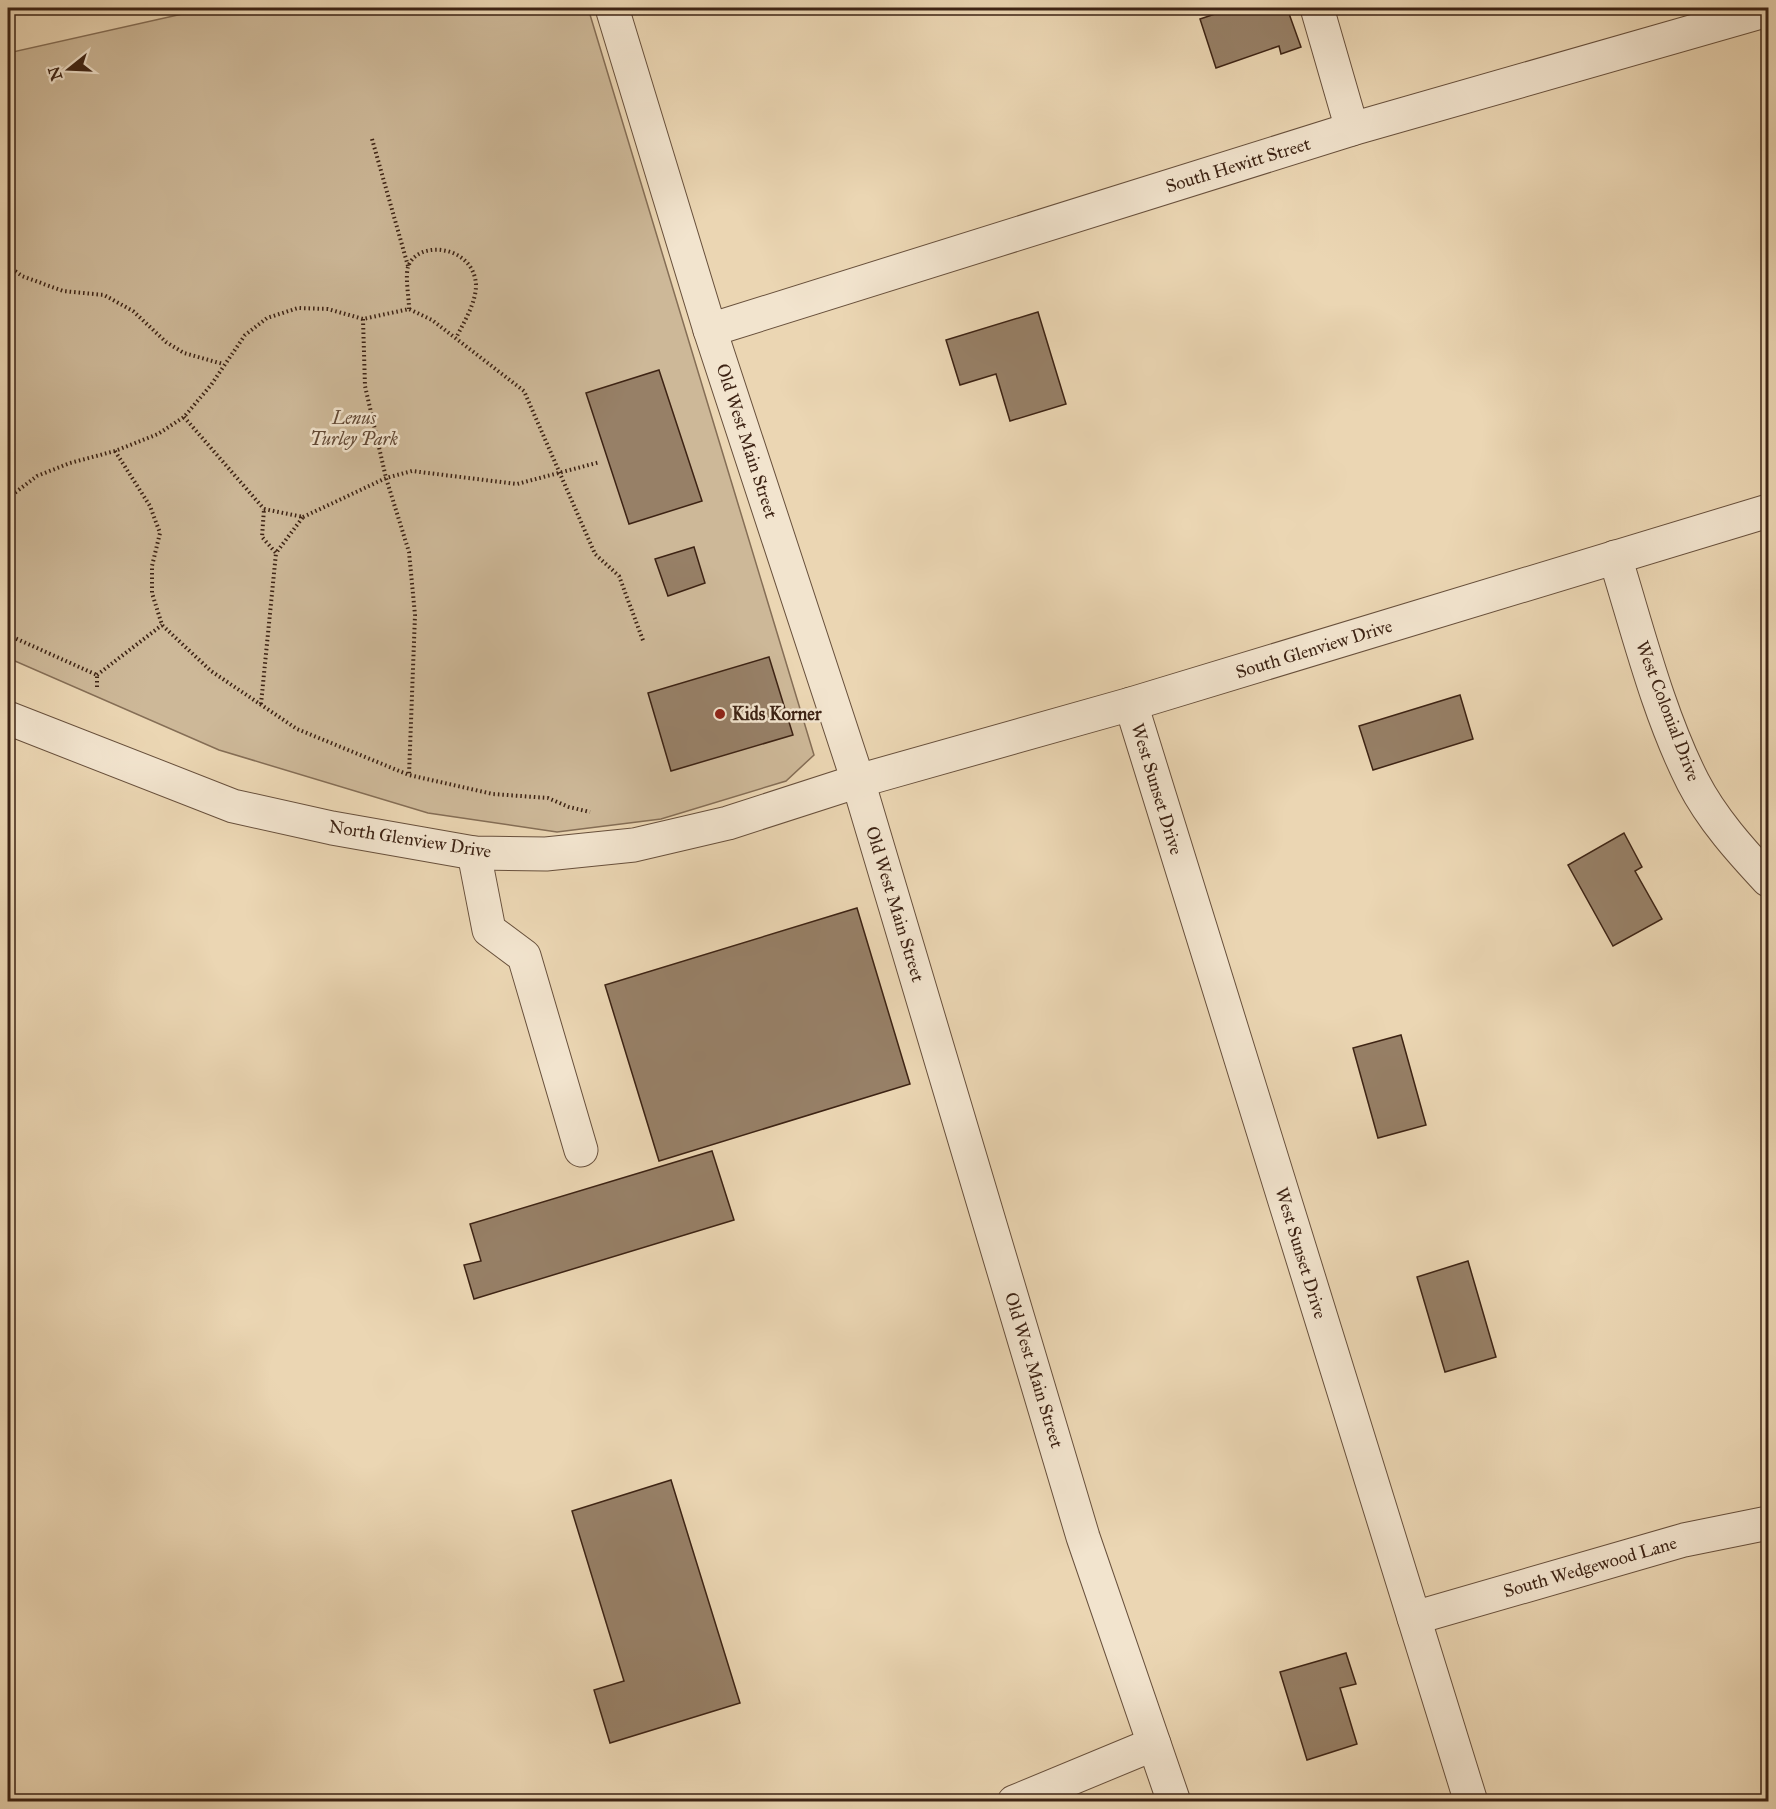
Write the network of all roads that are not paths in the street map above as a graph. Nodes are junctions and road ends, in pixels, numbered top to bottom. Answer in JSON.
{"nodes":[{"id":1,"x":612,"y":8,"type":"edge"},
{"id":2,"x":1317,"y":8,"type":"edge"},
{"id":3,"x":1768,"y":10,"type":"edge"},
{"id":4,"x":1352,"y":129,"type":"junction"},
{"id":5,"x":710,"y":330,"type":"junction"},
{"id":6,"x":1768,"y":511,"type":"edge"},
{"id":7,"x":1615,"y":557,"type":"junction"},
{"id":8,"x":1131,"y":705,"type":"junction"},
{"id":9,"x":8,"y":718,"type":"edge"},
{"id":10,"x":858,"y":781,"type":"junction"},
{"id":11,"x":474,"y":853,"type":"junction"},
{"id":12,"x":1768,"y":880,"type":"edge"},
{"id":13,"x":581,"y":1150,"type":"dead end"},
{"id":14,"x":1768,"y":1523,"type":"edge"},
{"id":15,"x":1414,"y":1618,"type":"junction"},
{"id":16,"x":1154,"y":1744,"type":"junction"},
{"id":17,"x":1014,"y":1802,"type":"edge"},
{"id":18,"x":1174,"y":1802,"type":"edge"},
{"id":19,"x":1471,"y":1802,"type":"edge"}],
"edges":[{"from":1,"to":5,"type":"street","name":"Old West Main Street"},
{"from":2,"to":4,"type":"street"},
{"from":3,"to":4,"type":"street","name":"South Hewitt Street"},
{"from":4,"to":5,"type":"street","name":"South Hewitt Street"},
{"from":5,"to":10,"type":"street","name":"Old West Main Street"},
{"from":6,"to":7,"type":"street","name":"South Glenview Drive"},
{"from":7,"to":8,"type":"street","name":"South Glenview Drive"},
{"from":7,"to":12,"type":"street","name":"West Colonial Drive"},
{"from":8,"to":10,"type":"street","name":"South Glenview Drive"},
{"from":8,"to":15,"type":"street","name":"West Sunset Drive"},
{"from":9,"to":11,"type":"street","name":"North Glenview Drive"},
{"from":10,"to":11,"type":"street","name":"North Glenview Drive"},
{"from":10,"to":16,"type":"street","name":"Old West Main Street"},
{"from":11,"to":13,"type":"street"},
{"from":14,"to":15,"type":"street","name":"South Wedgewood Lane"},
{"from":15,"to":19,"type":"street","name":"West Sunset Drive"},
{"from":16,"to":17,"type":"street"},
{"from":16,"to":18,"type":"street","name":"Old West Main Street"}]}
